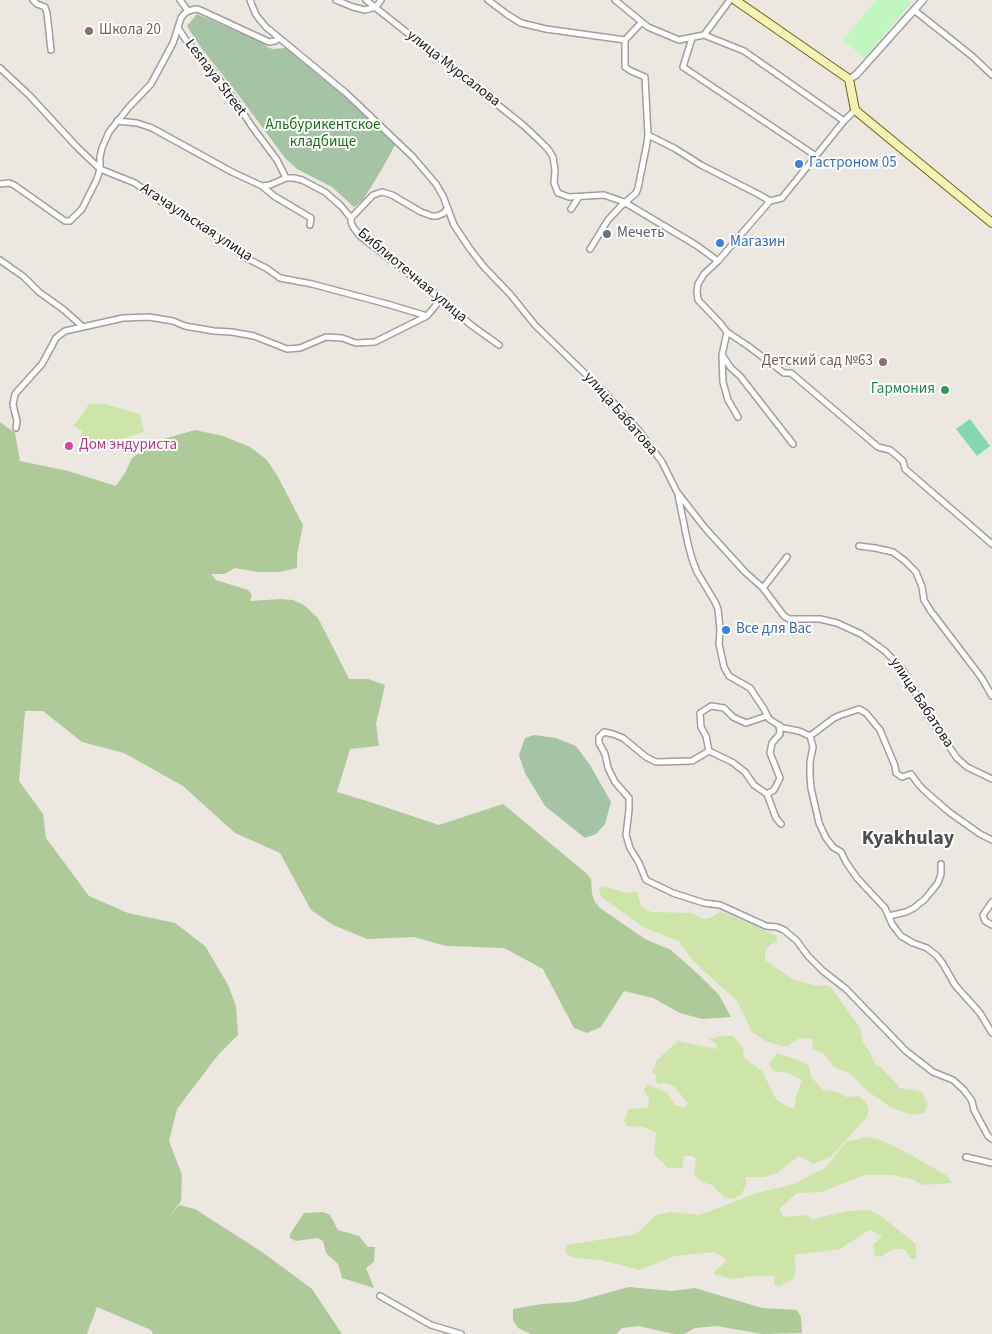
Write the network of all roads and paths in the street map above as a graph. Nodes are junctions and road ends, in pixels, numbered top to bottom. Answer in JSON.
{"nodes":[{"id":1,"x":33,"y":0,"type":"edge"},
{"id":2,"x":180,"y":0,"type":"edge"},
{"id":3,"x":250,"y":0,"type":"edge"},
{"id":4,"x":336,"y":0,"type":"edge"},
{"id":5,"x":366,"y":0,"type":"edge"},
{"id":6,"x":382,"y":0,"type":"edge"},
{"id":7,"x":488,"y":0,"type":"edge"},
{"id":8,"x":615,"y":0,"type":"edge"},
{"id":9,"x":730,"y":0,"type":"edge"},
{"id":10,"x":734,"y":0,"type":"edge"},
{"id":11,"x":923,"y":0,"type":"edge"},
{"id":12,"x":376,"y":7,"type":"junction"},
{"id":13,"x":914,"y":10,"type":"junction"},
{"id":14,"x":188,"y":11,"type":"junction"},
{"id":15,"x":641,"y":23,"type":"junction"},
{"id":16,"x":178,"y":28,"type":"junction"},
{"id":17,"x":704,"y":35,"type":"junction"},
{"id":18,"x":279,"y":38,"type":"junction"},
{"id":19,"x":692,"y":38,"type":"junction"},
{"id":20,"x":625,"y":40,"type":"junction"},
{"id":21,"x":51,"y":50,"type":"dead end"},
{"id":22,"x":0,"y":68,"type":"edge"},
{"id":23,"x":992,"y":75,"type":"edge"},
{"id":24,"x":849,"y":79,"type":"junction"},
{"id":25,"x":855,"y":110,"type":"junction"},
{"id":26,"x":117,"y":121,"type":"junction"},
{"id":27,"x":844,"y":121,"type":"junction"},
{"id":28,"x":648,"y":135,"type":"junction"},
{"id":29,"x":816,"y":156,"type":"junction"},
{"id":30,"x":100,"y":169,"type":"junction"},
{"id":31,"x":286,"y":178,"type":"junction"},
{"id":32,"x":0,"y":184,"type":"edge"},
{"id":33,"x":262,"y":186,"type":"junction"},
{"id":34,"x":579,"y":197,"type":"junction"},
{"id":35,"x":770,"y":201,"type":"junction"},
{"id":36,"x":624,"y":202,"type":"junction"},
{"id":37,"x":448,"y":209,"type":"junction"},
{"id":38,"x":571,"y":209,"type":"dead end"},
{"id":39,"x":351,"y":218,"type":"junction"},
{"id":40,"x":992,"y":223,"type":"edge"},
{"id":41,"x":310,"y":225,"type":"dead end"},
{"id":42,"x":590,"y":249,"type":"dead end"},
{"id":43,"x":0,"y":260,"type":"edge"},
{"id":44,"x":718,"y":261,"type":"junction"},
{"id":45,"x":441,"y":299,"type":"junction"},
{"id":46,"x":427,"y":316,"type":"junction"},
{"id":47,"x":83,"y":326,"type":"junction"},
{"id":48,"x":727,"y":332,"type":"junction"},
{"id":49,"x":499,"y":345,"type":"dead end"},
{"id":50,"x":722,"y":355,"type":"junction"},
{"id":51,"x":738,"y":417,"type":"dead end"},
{"id":52,"x":16,"y":428,"type":"dead end"},
{"id":53,"x":793,"y":444,"type":"dead end"},
{"id":54,"x":678,"y":492,"type":"junction"},
{"id":55,"x":992,"y":544,"type":"edge"},
{"id":56,"x":859,"y":546,"type":"dead end"},
{"id":57,"x":787,"y":558,"type":"dead end"},
{"id":58,"x":762,"y":588,"type":"junction"},
{"id":59,"x":992,"y":696,"type":"edge"},
{"id":60,"x":767,"y":716,"type":"junction"},
{"id":61,"x":779,"y":726,"type":"junction"},
{"id":62,"x":810,"y":736,"type":"junction"},
{"id":63,"x":709,"y":751,"type":"junction"},
{"id":64,"x":992,"y":779,"type":"edge"},
{"id":65,"x":767,"y":794,"type":"junction"},
{"id":66,"x":781,"y":824,"type":"dead end"},
{"id":67,"x":992,"y":840,"type":"edge"},
{"id":68,"x":942,"y":864,"type":"dead end"},
{"id":69,"x":992,"y":902,"type":"edge"},
{"id":70,"x":889,"y":916,"type":"junction"},
{"id":71,"x":992,"y":925,"type":"edge"},
{"id":72,"x":992,"y":1033,"type":"edge"},
{"id":73,"x":992,"y":1139,"type":"edge"},
{"id":74,"x":966,"y":1157,"type":"dead end"},
{"id":75,"x":992,"y":1163,"type":"edge"},
{"id":76,"x":380,"y":1296,"type":"dead end"},
{"id":77,"x":461,"y":1334,"type":"edge"}],
"edges":[{"from":1,"to":21,"type":"street"},
{"from":2,"to":14,"type":"street"},
{"from":3,"to":18,"type":"street","name":"улица Бабатова"},
{"from":4,"to":12,"type":"street"},
{"from":5,"to":12,"type":"street","name":"улица Мурсалова"},
{"from":6,"to":12,"type":"street"},
{"from":7,"to":20,"type":"street"},
{"from":8,"to":15,"type":"street"},
{"from":9,"to":17,"type":"street"},
{"from":10,"to":24,"type":"main road"},
{"from":11,"to":13,"type":"street"},
{"from":12,"to":34,"type":"street","name":"улица Мурсалова"},
{"from":13,"to":23,"type":"street"},
{"from":13,"to":24,"type":"street"},
{"from":14,"to":16,"type":"street","name":"Lesnaya Street"},
{"from":14,"to":18,"type":"street"},
{"from":15,"to":19,"type":"street"},
{"from":15,"to":20,"type":"street"},
{"from":16,"to":26,"type":"street","name":"Lesnaya Street"},
{"from":16,"to":31,"type":"street","name":"Lesnaya Street"},
{"from":17,"to":19,"type":"street"},
{"from":17,"to":27,"type":"street"},
{"from":18,"to":37,"type":"street","name":"улица Бабатова"},
{"from":19,"to":29,"type":"street"},
{"from":20,"to":28,"type":"street"},
{"from":22,"to":30,"type":"street","name":"Агачаульская улица"},
{"from":24,"to":25,"type":"main road"},
{"from":25,"to":27,"type":"street"},
{"from":25,"to":40,"type":"main road"},
{"from":26,"to":30,"type":"street","name":"Lesnaya Street"},
{"from":26,"to":33,"type":"street"},
{"from":27,"to":29,"type":"street"},
{"from":28,"to":35,"type":"street"},
{"from":28,"to":36,"type":"street"},
{"from":29,"to":35,"type":"street"},
{"from":30,"to":32,"type":"street","name":"Lesnaya Street"},
{"from":30,"to":46,"type":"street","name":"Агачаульская улица"},
{"from":31,"to":33,"type":"street"},
{"from":31,"to":39,"type":"street","name":"Библиотечная улица"},
{"from":33,"to":41,"type":"street"},
{"from":34,"to":36,"type":"street"},
{"from":34,"to":38,"type":"street"},
{"from":35,"to":44,"type":"street"},
{"from":36,"to":42,"type":"street"},
{"from":36,"to":44,"type":"street"},
{"from":37,"to":39,"type":"street"},
{"from":37,"to":54,"type":"street","name":"улица Бабатова"},
{"from":39,"to":45,"type":"street","name":"Библиотечная улица"},
{"from":43,"to":47,"type":"street"},
{"from":44,"to":48,"type":"street"},
{"from":45,"to":46,"type":"street"},
{"from":45,"to":49,"type":"street","name":"Библиотечная улица"},
{"from":46,"to":47,"type":"street"},
{"from":47,"to":52,"type":"street"},
{"from":48,"to":50,"type":"street"},
{"from":48,"to":55,"type":"street"},
{"from":50,"to":51,"type":"street"},
{"from":50,"to":53,"type":"street"},
{"from":54,"to":58,"type":"street","name":"улица Бабатова"},
{"from":54,"to":60,"type":"street"},
{"from":56,"to":59,"type":"street"},
{"from":57,"to":58,"type":"street"},
{"from":58,"to":64,"type":"street","name":"улица Бабатова"},
{"from":60,"to":61,"type":"street"},
{"from":60,"to":63,"type":"street"},
{"from":61,"to":62,"type":"street"},
{"from":61,"to":65,"type":"street"},
{"from":62,"to":67,"type":"street"},
{"from":62,"to":70,"type":"street"},
{"from":63,"to":65,"type":"street"},
{"from":63,"to":73,"type":"street"},
{"from":65,"to":66,"type":"street"},
{"from":68,"to":70,"type":"street"},
{"from":69,"to":71,"type":"street"},
{"from":70,"to":72,"type":"street"},
{"from":74,"to":75,"type":"street"},
{"from":76,"to":77,"type":"street"}]}
